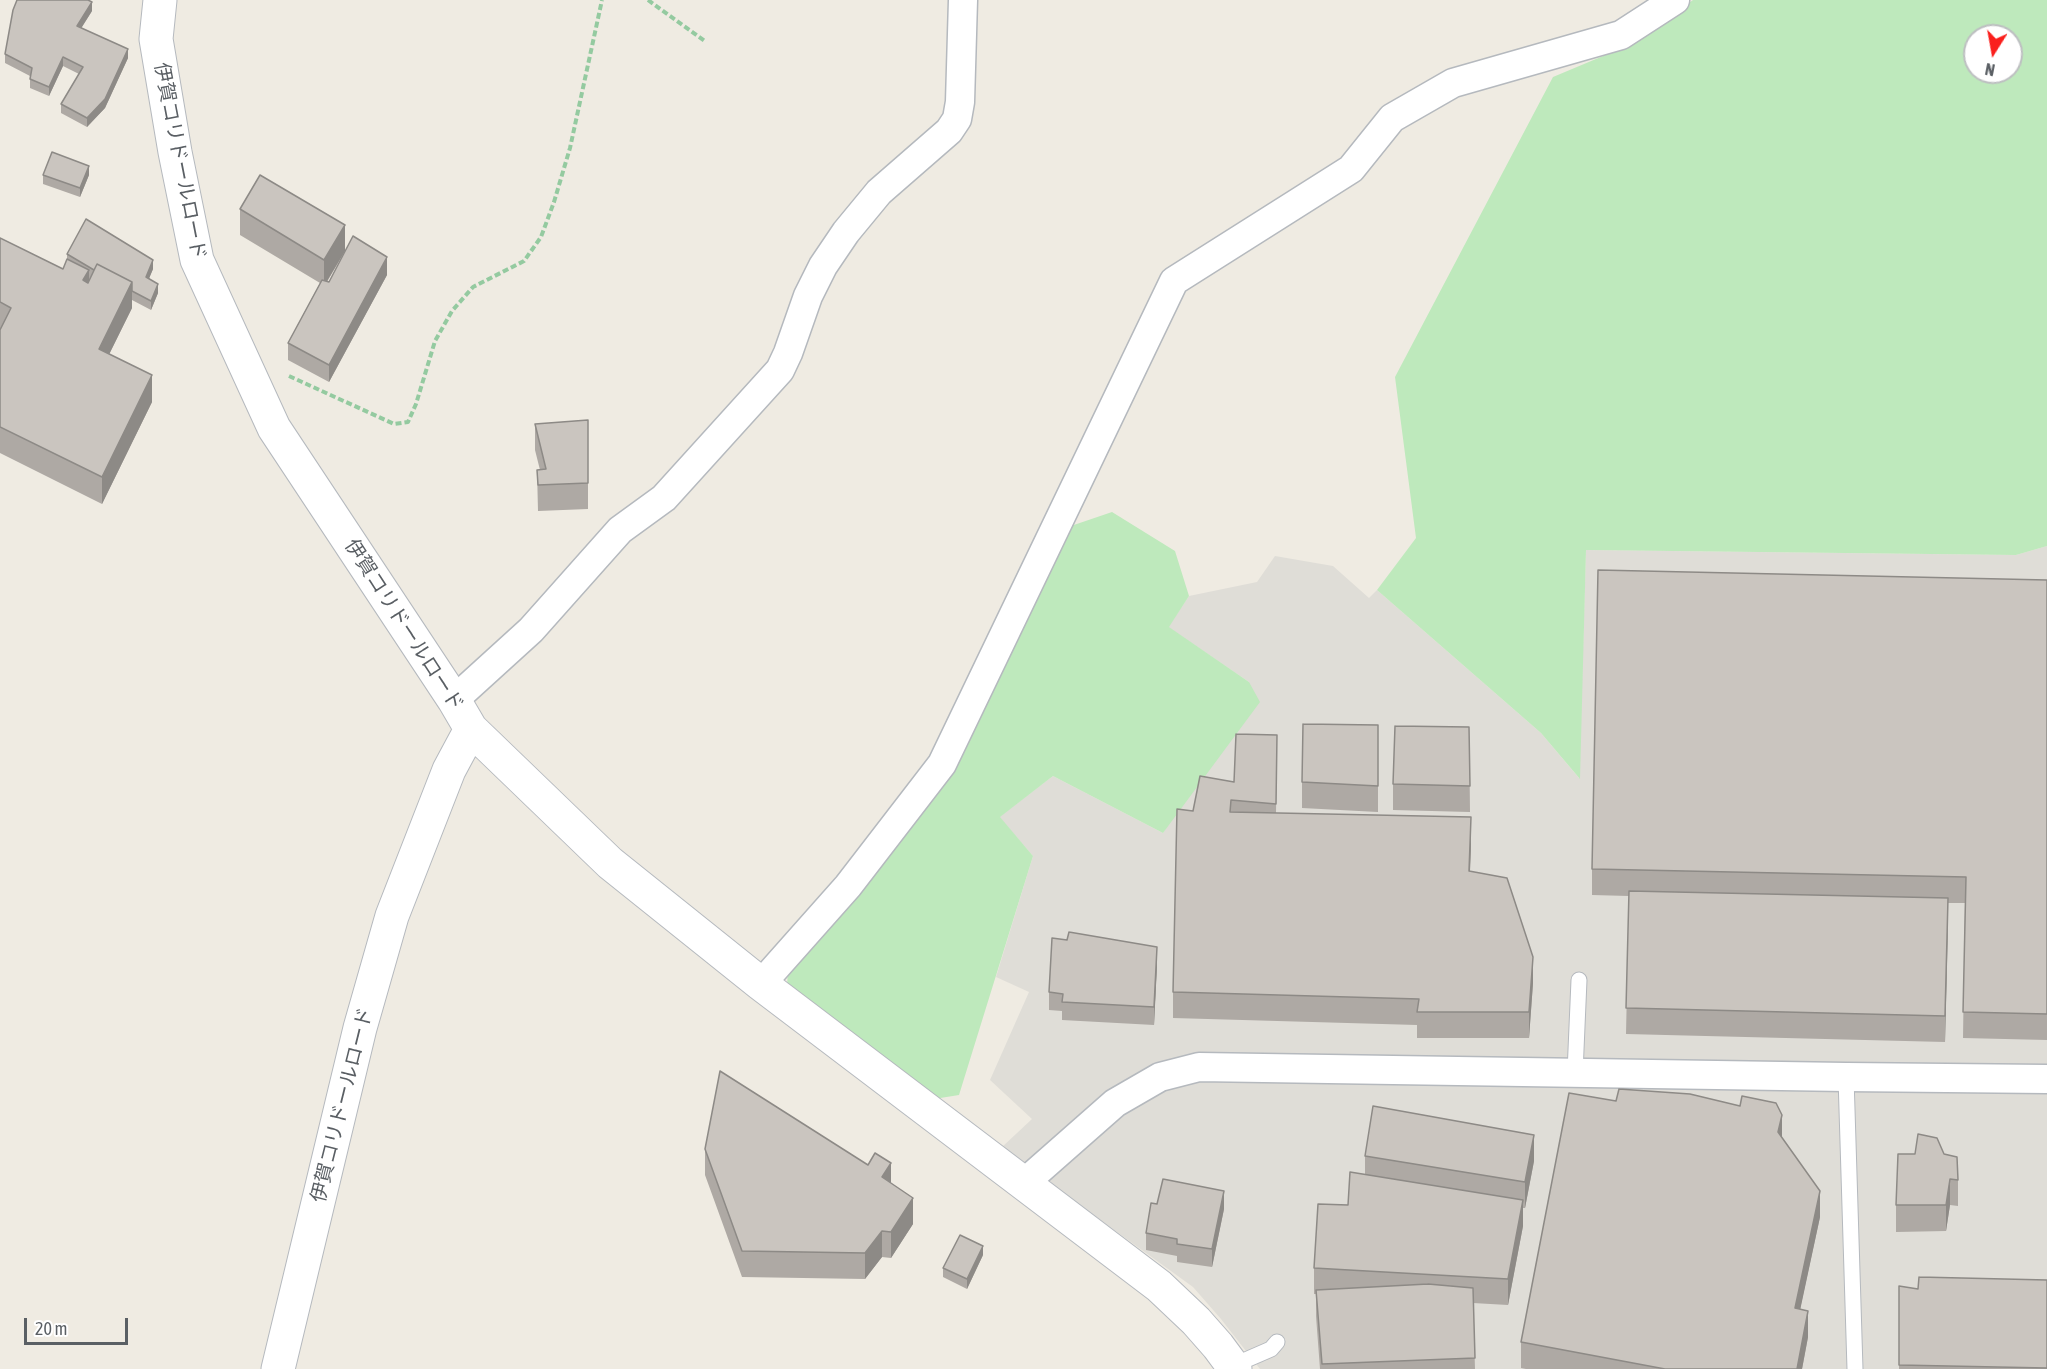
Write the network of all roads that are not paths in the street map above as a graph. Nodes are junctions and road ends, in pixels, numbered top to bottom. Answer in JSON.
{"nodes":[{"id":1,"x":160,"y":0,"type":"edge"},
{"id":2,"x":963,"y":0,"type":"edge"},
{"id":3,"x":1676,"y":0,"type":"edge"},
{"id":4,"x":454,"y":700,"type":"junction"},
{"id":5,"x":471,"y":729,"type":"junction"},
{"id":6,"x":1579,"y":980,"type":"dead end"},
{"id":7,"x":761,"y":984,"type":"junction"},
{"id":8,"x":1575,"y":1073,"type":"junction"},
{"id":9,"x":1846,"y":1077,"type":"junction"},
{"id":10,"x":2047,"y":1078,"type":"edge"},
{"id":11,"x":1023,"y":1184,"type":"junction"},
{"id":12,"x":1277,"y":1342,"type":"dead end"},
{"id":13,"x":1234,"y":1368,"type":"edge"},
{"id":14,"x":278,"y":1369,"type":"edge"},
{"id":15,"x":1855,"y":1369,"type":"edge"}],
"edges":[{"from":1,"to":4,"type":"street","name":"伊賀コリドールロード"},
{"from":2,"to":4,"type":"street"},
{"from":3,"to":7,"type":"street"},
{"from":4,"to":5,"type":"street","name":"伊賀コリドールロード"},
{"from":5,"to":7,"type":"street"},
{"from":5,"to":14,"type":"street","name":"伊賀コリドールロード"},
{"from":6,"to":8,"type":"lane"},
{"from":7,"to":11,"type":"street"},
{"from":8,"to":9,"type":"street"},
{"from":8,"to":11,"type":"street"},
{"from":9,"to":10,"type":"street"},
{"from":9,"to":15,"type":"lane"},
{"from":11,"to":13,"type":"street"},
{"from":12,"to":13,"type":"lane"}]}
